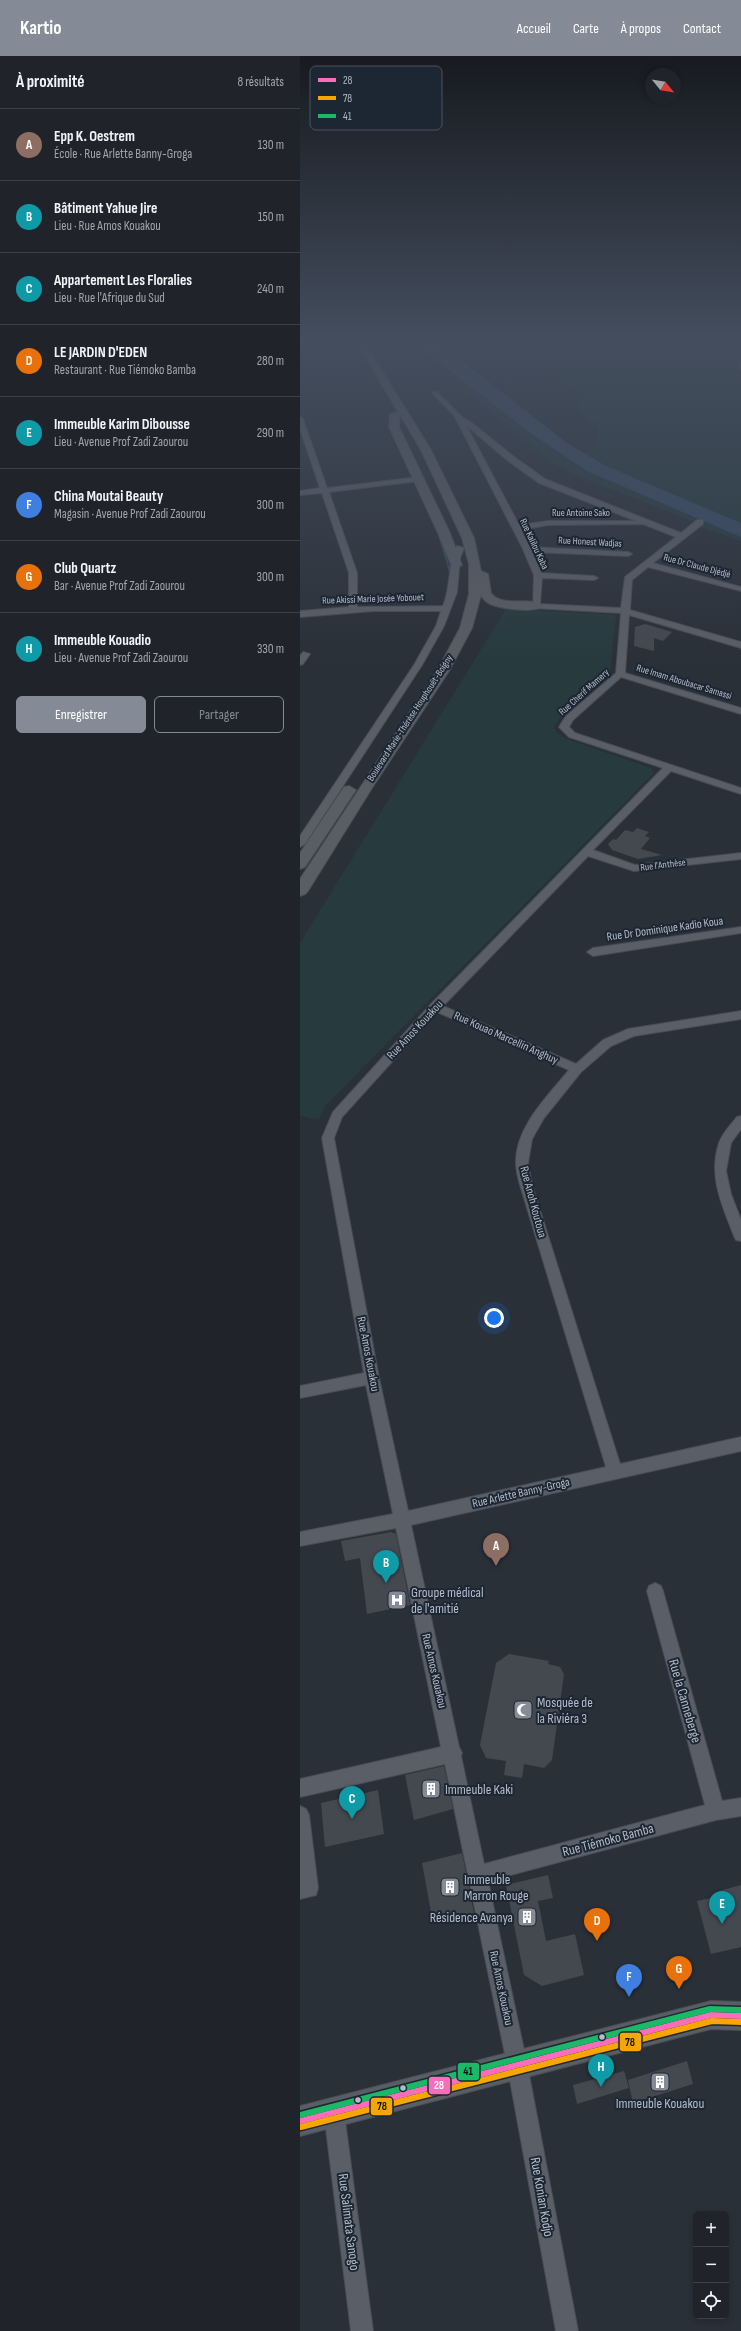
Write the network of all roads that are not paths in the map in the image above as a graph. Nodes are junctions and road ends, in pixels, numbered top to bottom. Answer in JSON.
{"nodes":[{"id":1,"x":310,"y":449,"type":"edge"},
{"id":2,"x":405,"y":449,"type":"edge"},
{"id":3,"x":415,"y":449,"type":"edge"},
{"id":4,"x":425,"y":449,"type":"edge"},
{"id":5,"x":476,"y":449,"type":"edge"},
{"id":6,"x":501,"y":449,"type":"edge"},
{"id":7,"x":419,"y":479,"type":"junction"},
{"id":8,"x":323,"y":490,"type":"junction"},
{"id":9,"x":300,"y":493,"type":"edge"},
{"id":10,"x":700,"y":522,"type":"dead end"},
{"id":11,"x":646,"y":523,"type":"junction"},
{"id":12,"x":516,"y":528,"type":"junction"},
{"id":13,"x":681,"y":536,"type":"junction"},
{"id":14,"x":460,"y":548,"type":"junction"},
{"id":15,"x":527,"y":549,"type":"junction"},
{"id":16,"x":628,"y":554,"type":"dead end"},
{"id":17,"x":474,"y":555,"type":"junction"},
{"id":18,"x":646,"y":564,"type":"junction"},
{"id":19,"x":456,"y":565,"type":"junction"},
{"id":20,"x":538,"y":575,"type":"junction"},
{"id":21,"x":594,"y":578,"type":"dead end"},
{"id":22,"x":741,"y":589,"type":"edge"},
{"id":23,"x":536,"y":606,"type":"junction"},
{"id":24,"x":353,"y":609,"type":"junction"},
{"id":25,"x":447,"y":609,"type":"junction"},
{"id":26,"x":624,"y":611,"type":"junction"},
{"id":27,"x":300,"y":614,"type":"edge"},
{"id":28,"x":741,"y":645,"type":"edge"},
{"id":29,"x":620,"y":674,"type":"junction"},
{"id":30,"x":741,"y":711,"type":"edge"},
{"id":31,"x":670,"y":767,"type":"junction"},
{"id":32,"x":741,"y":791,"type":"edge"},
{"id":33,"x":300,"y":844,"type":"edge"},
{"id":34,"x":588,"y":852,"type":"junction"},
{"id":35,"x":741,"y":856,"type":"edge"},
{"id":36,"x":300,"y":864,"type":"edge"},
{"id":37,"x":300,"y":891,"type":"edge"},
{"id":38,"x":741,"y":930,"type":"edge"},
{"id":39,"x":593,"y":952,"type":"dead end"},
{"id":40,"x":435,"y":1007,"type":"junction"},
{"id":41,"x":741,"y":1015,"type":"edge"},
{"id":42,"x":577,"y":1069,"type":"junction"},
{"id":43,"x":741,"y":1120,"type":"edge"},
{"id":44,"x":741,"y":1236,"type":"edge"},
{"id":45,"x":372,"y":1378,"type":"junction"},
{"id":46,"x":300,"y":1392,"type":"edge"},
{"id":47,"x":741,"y":1444,"type":"edge"},
{"id":48,"x":615,"y":1471,"type":"junction"},
{"id":49,"x":401,"y":1520,"type":"junction"},
{"id":50,"x":300,"y":1539,"type":"edge"},
{"id":51,"x":655,"y":1591,"type":"dead end"},
{"id":52,"x":453,"y":1753,"type":"junction"},
{"id":53,"x":300,"y":1788,"type":"edge"},
{"id":54,"x":741,"y":1807,"type":"edge"},
{"id":55,"x":716,"y":1811,"type":"junction"},
{"id":56,"x":300,"y":1815,"type":"edge"},
{"id":57,"x":476,"y":1875,"type":"junction"},
{"id":58,"x":300,"y":1890,"type":"edge"},
{"id":59,"x":741,"y":2016,"type":"edge"},
{"id":60,"x":517,"y":2064,"type":"junction"},
{"id":61,"x":334,"y":2113,"type":"junction"},
{"id":62,"x":300,"y":2120,"type":"edge"},
{"id":63,"x":362,"y":2331,"type":"edge"},
{"id":64,"x":568,"y":2331,"type":"edge"}],
"edges":[{"from":1,"to":8,"type":"street"},
{"from":2,"to":7,"type":"main road"},
{"from":3,"to":14,"type":"main road","name":"Boulevard Marie-Thérèse Houphouët-Boigny"},
{"from":4,"to":17,"type":"main road","name":"Boulevard Marie-Thérèse Houphouët-Boigny"},
{"from":5,"to":12,"type":"street","name":"Rue Kalilou Kaba"},
{"from":6,"to":11,"type":"street"},
{"from":7,"to":8,"type":"street"},
{"from":7,"to":19,"type":"main road"},
{"from":8,"to":9,"type":"street"},
{"from":8,"to":24,"type":"street"},
{"from":10,"to":13,"type":"street","name":"Rue Cherif Mamery"},
{"from":11,"to":12,"type":"street","name":"Rue Antoine Sako"},
{"from":11,"to":13,"type":"street"},
{"from":12,"to":15,"type":"street","name":"Rue Kalilou Kaba"},
{"from":13,"to":18,"type":"street","name":"Rue Cherif Mamery"},
{"from":14,"to":19,"type":"street"},
{"from":14,"to":36,"type":"main road","name":"Boulevard Marie-Thérèse Houphouët-Boigny"},
{"from":15,"to":16,"type":"street","name":"Rue Honest Wadjas"},
{"from":15,"to":20,"type":"street","name":"Rue Kalilou Kaba"},
{"from":17,"to":23,"type":"main road"},
{"from":17,"to":37,"type":"main road","name":"Boulevard Marie-Thérèse Houphouët-Boigny"},
{"from":18,"to":22,"type":"street","name":"Rue Dr Claude Djédjé"},
{"from":18,"to":26,"type":"street","name":"Rue Cherif Mamery"},
{"from":19,"to":25,"type":"street"},
{"from":20,"to":21,"type":"street"},
{"from":20,"to":23,"type":"street","name":"Rue Kalilou Kaba"},
{"from":23,"to":26,"type":"street"},
{"from":24,"to":25,"type":"street","name":"Rue Akissi Marie Josée Yobouet"},
{"from":24,"to":27,"type":"street","name":"Rue Akissi Marie Josée Yobouet"},
{"from":25,"to":33,"type":"street"},
{"from":26,"to":28,"type":"street"},
{"from":26,"to":29,"type":"street","name":"Rue Cherif Mamery"},
{"from":29,"to":30,"type":"street","name":"Rue Imam Aboubacar Samassi"},
{"from":29,"to":31,"type":"street","name":"Rue Cherif Mamery"},
{"from":31,"to":32,"type":"street"},
{"from":31,"to":34,"type":"street","name":"Rue Amos Kouakou"},
{"from":34,"to":35,"type":"street","name":"Rue l'Anthèse"},
{"from":34,"to":40,"type":"street","name":"Rue Amos Kouakou"},
{"from":38,"to":39,"type":"street","name":"Rue Dr Dominique Kadio Koua"},
{"from":40,"to":42,"type":"street","name":"Rue Kouao Marcellin Anghuy"},
{"from":40,"to":45,"type":"street","name":"Rue Amos Kouakou"},
{"from":41,"to":42,"type":"street","name":"Rue Anoh Koutoua"},
{"from":42,"to":48,"type":"street","name":"Rue Anoh Koutoua"},
{"from":43,"to":44,"type":"street"},
{"from":45,"to":46,"type":"street"},
{"from":45,"to":49,"type":"street","name":"Rue Amos Kouakou"},
{"from":47,"to":48,"type":"street","name":"Rue Arlette Banny-Groga"},
{"from":48,"to":49,"type":"street","name":"Rue Arlette Banny-Groga"},
{"from":49,"to":50,"type":"street","name":"Rue Arlette Banny-Groga"},
{"from":49,"to":52,"type":"street","name":"Rue Amos Kouakou"},
{"from":51,"to":55,"type":"street","name":"Rue la Canneberge"},
{"from":52,"to":53,"type":"street"},
{"from":52,"to":57,"type":"street","name":"Rue Amos Kouakou"},
{"from":54,"to":55,"type":"street","name":"Rue Tiémoko Bamba"},
{"from":55,"to":57,"type":"street","name":"Rue Tiémoko Bamba"},
{"from":56,"to":58,"type":"street"},
{"from":57,"to":60,"type":"street","name":"Rue Amos Kouakou"},
{"from":59,"to":60,"type":"main road"},
{"from":60,"to":61,"type":"main road"},
{"from":60,"to":64,"type":"street","name":"Rue Konian Kodjo"},
{"from":61,"to":62,"type":"main road"},
{"from":61,"to":63,"type":"street","name":"Rue Salimata Sanogo"}]}
